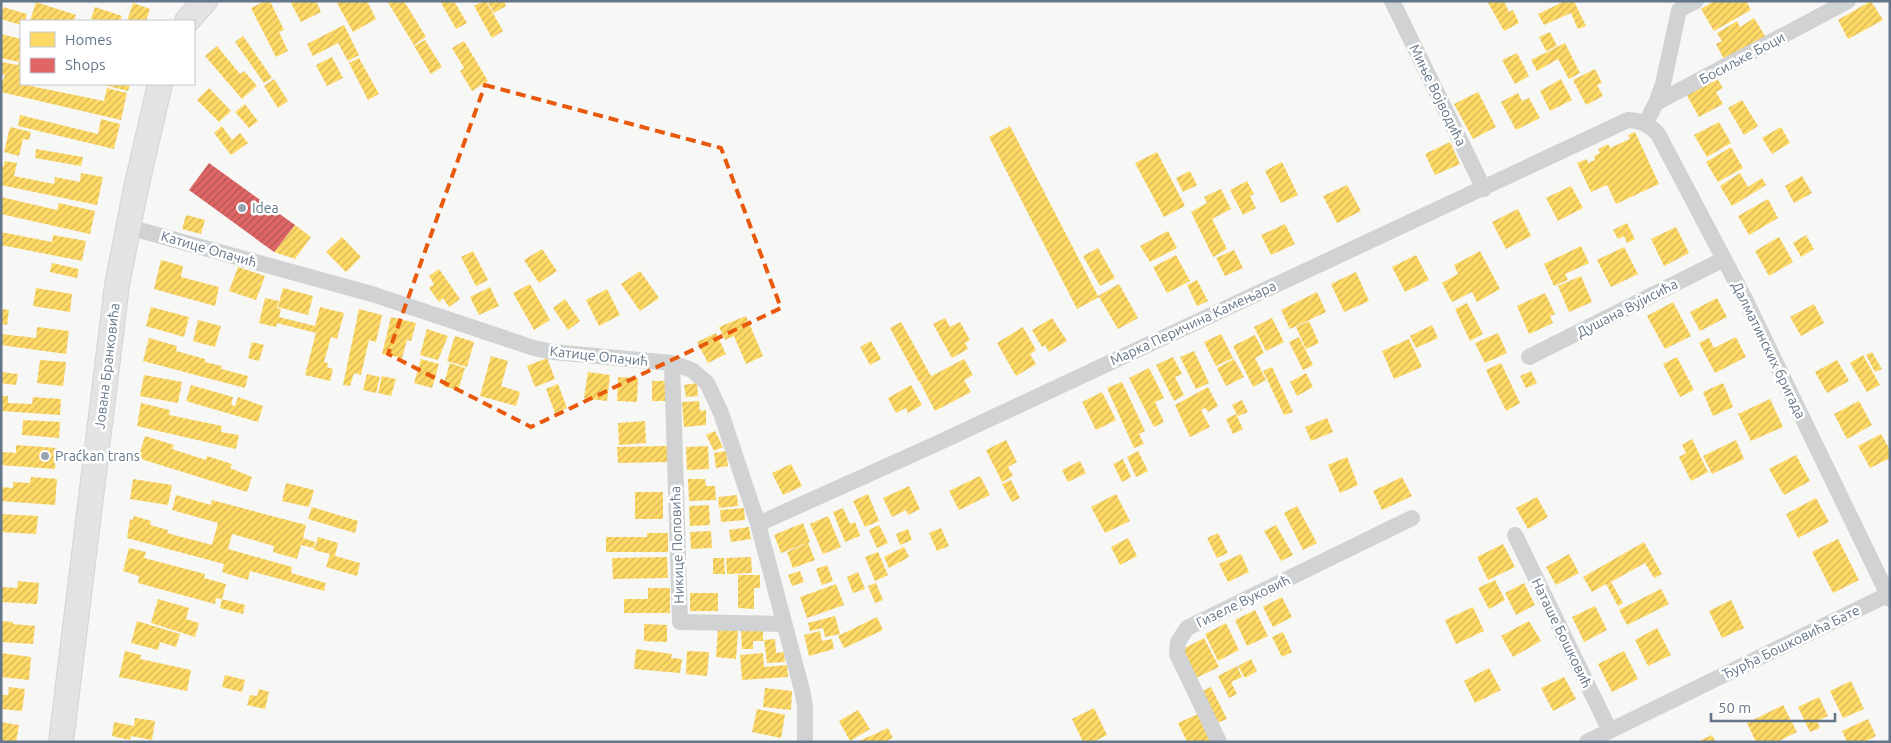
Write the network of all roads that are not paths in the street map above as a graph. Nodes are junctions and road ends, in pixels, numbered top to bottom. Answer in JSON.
{"nodes":[{"id":1,"x":205,"y":1,"type":"edge"},
{"id":2,"x":1392,"y":1,"type":"edge"},
{"id":3,"x":1696,"y":1,"type":"edge"},
{"id":4,"x":1848,"y":1,"type":"edge"},
{"id":5,"x":188,"y":20,"type":"edge"},
{"id":6,"x":160,"y":85,"type":"edge"},
{"id":7,"x":1656,"y":103,"type":"junction"},
{"id":8,"x":1645,"y":124,"type":"junction"},
{"id":9,"x":1484,"y":189,"type":"junction"},
{"id":10,"x":128,"y":227,"type":"junction"},
{"id":11,"x":1724,"y":260,"type":"junction"},
{"id":12,"x":1530,"y":357,"type":"dead end"},
{"id":13,"x":672,"y":363,"type":"junction"},
{"id":14,"x":1412,"y":518,"type":"dead end"},
{"id":15,"x":758,"y":524,"type":"junction"},
{"id":16,"x":1515,"y":535,"type":"dead end"},
{"id":17,"x":1889,"y":597,"type":"edge"},
{"id":18,"x":784,"y":624,"type":"junction"},
{"id":19,"x":1610,"y":731,"type":"junction"},
{"id":20,"x":61,"y":742,"type":"edge"},
{"id":21,"x":805,"y":742,"type":"edge"},
{"id":22,"x":1219,"y":742,"type":"edge"},
{"id":23,"x":1587,"y":742,"type":"edge"}],
"edges":[{"from":1,"to":5,"type":"main road"},
{"from":2,"to":9,"type":"street","name":"Миње Војводића"},
{"from":3,"to":7,"type":"street"},
{"from":4,"to":7,"type":"street","name":"Босиљке Боци"},
{"from":6,"to":10,"type":"main road","name":"Јована Бранковића"},
{"from":7,"to":8,"type":"street"},
{"from":8,"to":9,"type":"street","name":"Марка Перичина Камењара"},
{"from":8,"to":11,"type":"street","name":"Далматинских бригада"},
{"from":9,"to":15,"type":"street","name":"Марка Перичина Камењара"},
{"from":10,"to":13,"type":"street","name":"Катице Опачић"},
{"from":10,"to":20,"type":"main road","name":"Јована Бранковића"},
{"from":11,"to":12,"type":"street","name":"Душана Вујисића"},
{"from":11,"to":17,"type":"street","name":"Далматинских бригада"},
{"from":13,"to":15,"type":"street","name":"Катице Опачић"},
{"from":13,"to":18,"type":"street","name":"Никице Поповића"},
{"from":14,"to":22,"type":"street","name":"Гизеле Вуковић"},
{"from":15,"to":18,"type":"street","name":"Катице Опачић"},
{"from":16,"to":19,"type":"street","name":"Наташе Бошковић"},
{"from":17,"to":19,"type":"street","name":"Ђурђа Бошковића Бате"},
{"from":18,"to":21,"type":"street","name":"Катице Опачић"},
{"from":19,"to":23,"type":"street","name":"Ђурђа Бошковића Бате"}]}
